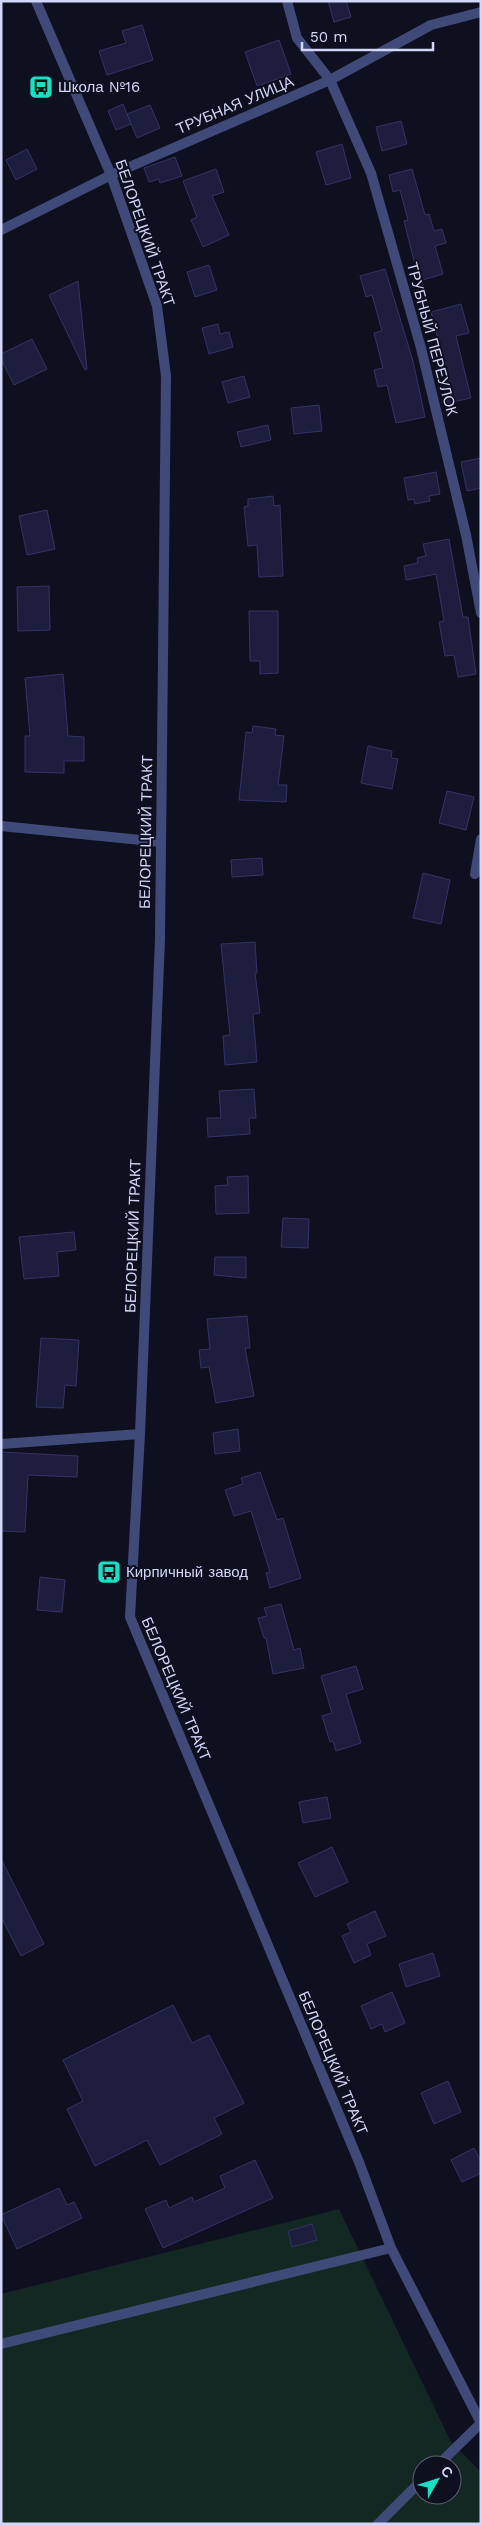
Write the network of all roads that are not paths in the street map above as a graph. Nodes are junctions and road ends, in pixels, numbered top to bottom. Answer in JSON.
{"nodes":[{"id":1,"x":36,"y":1,"type":"edge"},
{"id":2,"x":287,"y":1,"type":"edge"},
{"id":3,"x":481,"y":12,"type":"edge"},
{"id":4,"x":330,"y":80,"type":"junction"},
{"id":5,"x":111,"y":175,"type":"junction"},
{"id":6,"x":1,"y":230,"type":"edge"},
{"id":7,"x":481,"y":613,"type":"edge"},
{"id":8,"x":1,"y":826,"type":"edge"},
{"id":9,"x":481,"y":839,"type":"edge"},
{"id":10,"x":160,"y":842,"type":"junction"},
{"id":11,"x":475,"y":874,"type":"dead end"},
{"id":12,"x":140,"y":1434,"type":"junction"},
{"id":13,"x":1,"y":1444,"type":"edge"},
{"id":14,"x":391,"y":2248,"type":"junction"},
{"id":15,"x":1,"y":2344,"type":"edge"},
{"id":16,"x":481,"y":2423,"type":"edge"},
{"id":17,"x":448,"y":2455,"type":"edge"},
{"id":18,"x":412,"y":2490,"type":"edge"},
{"id":19,"x":378,"y":2524,"type":"edge"}],
"edges":[{"from":1,"to":5,"type":"street","name":"БЕЛОРЕЦКИЙ ТРАКТ"},
{"from":2,"to":4,"type":"street","name":"ТРУБНЫЙ ПЕРЕУЛОК"},
{"from":3,"to":4,"type":"street","name":"ТРУБНАЯ УЛИЦА"},
{"from":4,"to":5,"type":"street","name":"ТРУБНАЯ УЛИЦА"},
{"from":4,"to":7,"type":"street","name":"ТРУБНЫЙ ПЕРЕУЛОК"},
{"from":5,"to":6,"type":"street","name":"ТРУБНАЯ УЛИЦА"},
{"from":5,"to":10,"type":"street","name":"БЕЛОРЕЦКИЙ ТРАКТ"},
{"from":8,"to":10,"type":"street"},
{"from":9,"to":11,"type":"street"},
{"from":10,"to":12,"type":"street","name":"БЕЛОРЕЦКИЙ ТРАКТ"},
{"from":12,"to":13,"type":"street"},
{"from":12,"to":14,"type":"street","name":"БЕЛОРЕЦКИЙ ТРАКТ"},
{"from":14,"to":15,"type":"street"},
{"from":14,"to":16,"type":"street","name":"БЕЛОРЕЦКИЙ ТРАКТ"},
{"from":16,"to":17,"type":"street"},
{"from":18,"to":19,"type":"street"}]}
